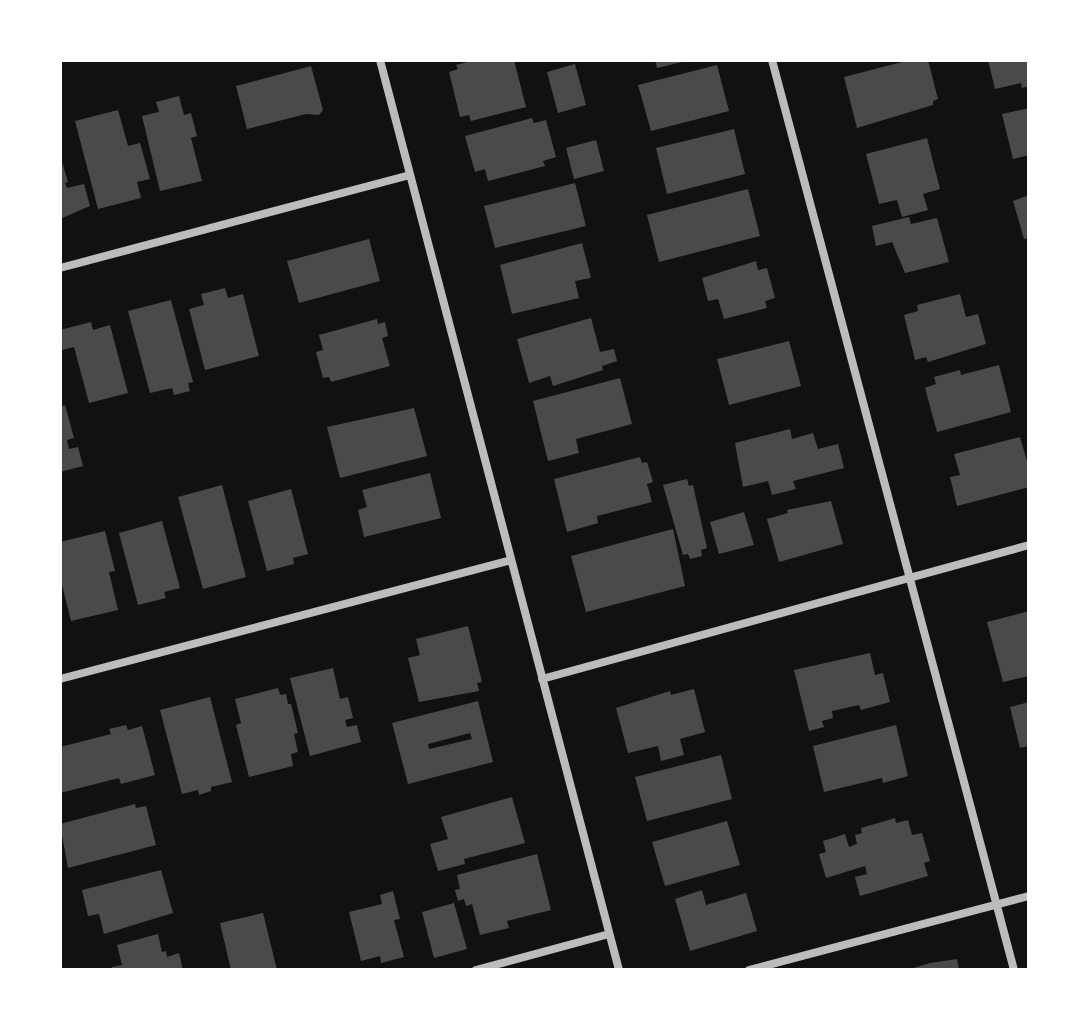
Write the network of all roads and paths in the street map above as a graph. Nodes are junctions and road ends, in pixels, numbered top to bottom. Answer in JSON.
{"nodes":[{"id":1,"x":380,"y":60,"type":"edge"},
{"id":2,"x":772,"y":60,"type":"edge"},
{"id":3,"x":410,"y":175,"type":"junction"},
{"id":4,"x":60,"y":268,"type":"edge"},
{"id":5,"x":1029,"y":545,"type":"edge"},
{"id":6,"x":511,"y":560,"type":"junction"},
{"id":7,"x":909,"y":576,"type":"junction"},
{"id":8,"x":60,"y":679,"type":"edge"},
{"id":9,"x":542,"y":679,"type":"junction"},
{"id":10,"x":1029,"y":896,"type":"edge"},
{"id":11,"x":997,"y":905,"type":"junction"},
{"id":12,"x":609,"y":934,"type":"junction"},
{"id":13,"x":476,"y":970,"type":"edge"},
{"id":14,"x":619,"y":970,"type":"edge"},
{"id":15,"x":749,"y":970,"type":"edge"},
{"id":16,"x":1014,"y":970,"type":"edge"}],
"edges":[{"from":1,"to":3,"type":"street"},
{"from":2,"to":7,"type":"street"},
{"from":3,"to":4,"type":"street"},
{"from":3,"to":6,"type":"street"},
{"from":5,"to":7,"type":"street"},
{"from":6,"to":8,"type":"street"},
{"from":6,"to":9,"type":"street"},
{"from":7,"to":9,"type":"street"},
{"from":7,"to":11,"type":"street"},
{"from":9,"to":12,"type":"street"},
{"from":10,"to":11,"type":"street"},
{"from":11,"to":15,"type":"street"},
{"from":11,"to":16,"type":"street"},
{"from":12,"to":13,"type":"street"},
{"from":12,"to":14,"type":"street"}]}
